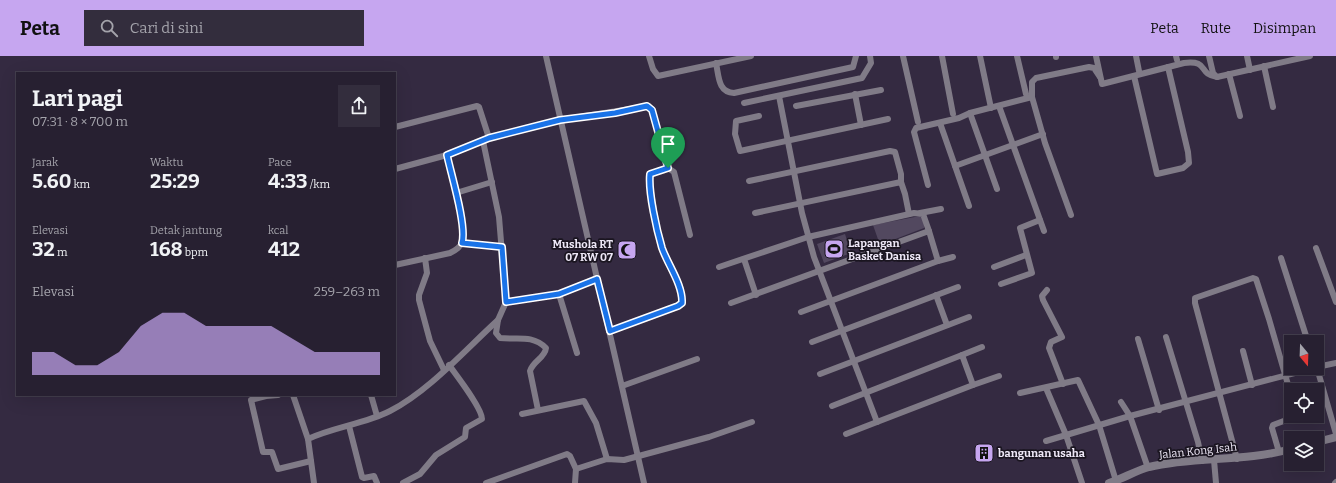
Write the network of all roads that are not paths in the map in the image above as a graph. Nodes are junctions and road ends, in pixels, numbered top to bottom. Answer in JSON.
{"nodes":[{"id":1,"x":546,"y":56,"type":"edge"},
{"id":2,"x":649,"y":56,"type":"edge"},
{"id":3,"x":751,"y":56,"type":"edge"},
{"id":4,"x":856,"y":56,"type":"edge"},
{"id":5,"x":870,"y":56,"type":"edge"},
{"id":6,"x":903,"y":56,"type":"edge"},
{"id":7,"x":942,"y":56,"type":"edge"},
{"id":8,"x":980,"y":56,"type":"edge"},
{"id":9,"x":1017,"y":56,"type":"edge"},
{"id":10,"x":1096,"y":56,"type":"edge"},
{"id":11,"x":1136,"y":56,"type":"edge"},
{"id":12,"x":1209,"y":56,"type":"edge"},
{"id":13,"x":1247,"y":56,"type":"edge"},
{"id":14,"x":1310,"y":56,"type":"edge"},
{"id":15,"x":1285,"y":59,"type":"edge"},
{"id":16,"x":716,"y":63,"type":"junction"},
{"id":17,"x":1264,"y":66,"type":"junction"},
{"id":18,"x":1168,"y":67,"type":"junction"},
{"id":19,"x":1250,"y":70,"type":"junction"},
{"id":20,"x":1137,"y":73,"type":"junction"},
{"id":21,"x":1229,"y":74,"type":"junction"},
{"id":22,"x":1100,"y":77,"type":"junction"},
{"id":23,"x":1217,"y":77,"type":"junction"},
{"id":24,"x":880,"y":90,"type":"dead end"},
{"id":25,"x":855,"y":94,"type":"junction"},
{"id":26,"x":1026,"y":94,"type":"dead end"},
{"id":27,"x":779,"y":96,"type":"junction"},
{"id":28,"x":1032,"y":97,"type":"junction"},
{"id":29,"x":744,"y":103,"type":"dead end"},
{"id":30,"x":796,"y":106,"type":"dead end"},
{"id":31,"x":999,"y":106,"type":"junction"},
{"id":32,"x":1273,"y":107,"type":"dead end"},
{"id":33,"x":991,"y":108,"type":"junction"},
{"id":34,"x":970,"y":113,"type":"junction"},
{"id":35,"x":954,"y":114,"type":"dead end"},
{"id":36,"x":759,"y":116,"type":"dead end"},
{"id":37,"x":1240,"y":116,"type":"dead end"},
{"id":38,"x":888,"y":119,"type":"dead end"},
{"id":39,"x":560,"y":120,"type":"junction"},
{"id":40,"x":918,"y":122,"type":"dead end"},
{"id":41,"x":940,"y":123,"type":"junction"},
{"id":42,"x":861,"y":125,"type":"junction"},
{"id":43,"x":396,"y":128,"type":"edge"},
{"id":44,"x":1043,"y":134,"type":"junction"},
{"id":45,"x":788,"y":139,"type":"junction"},
{"id":46,"x":486,"y":140,"type":"junction"},
{"id":47,"x":1014,"y":144,"type":"junction"},
{"id":48,"x":447,"y":155,"type":"junction"},
{"id":49,"x":985,"y":156,"type":"junction"},
{"id":50,"x":954,"y":166,"type":"junction"},
{"id":51,"x":668,"y":168,"type":"junction"},
{"id":52,"x":396,"y":169,"type":"edge"},
{"id":53,"x":794,"y":172,"type":"junction"},
{"id":54,"x":492,"y":182,"type":"junction"},
{"id":55,"x":749,"y":182,"type":"dead end"},
{"id":56,"x":901,"y":182,"type":"junction"},
{"id":57,"x":928,"y":185,"type":"dead end"},
{"id":58,"x":997,"y":189,"type":"dead end"},
{"id":59,"x":456,"y":193,"type":"junction"},
{"id":60,"x":800,"y":204,"type":"junction"},
{"id":61,"x":969,"y":206,"type":"dead end"},
{"id":62,"x":941,"y":209,"type":"dead end"},
{"id":63,"x":755,"y":213,"type":"dead end"},
{"id":64,"x":920,"y":213,"type":"junction"},
{"id":65,"x":909,"y":214,"type":"junction"},
{"id":66,"x":1071,"y":215,"type":"dead end"},
{"id":67,"x":1040,"y":220,"type":"junction"},
{"id":68,"x":929,"y":231,"type":"junction"},
{"id":69,"x":1044,"y":231,"type":"dead end"},
{"id":70,"x":690,"y":235,"type":"dead end"},
{"id":71,"x":808,"y":237,"type":"junction"},
{"id":72,"x":462,"y":243,"type":"junction"},
{"id":73,"x":502,"y":247,"type":"junction"},
{"id":74,"x":1316,"y":248,"type":"dead end"},
{"id":75,"x":1026,"y":255,"type":"junction"},
{"id":76,"x":954,"y":257,"type":"dead end"},
{"id":77,"x":425,"y":258,"type":"junction"},
{"id":78,"x":1281,"y":258,"type":"dead end"},
{"id":79,"x":744,"y":259,"type":"junction"},
{"id":80,"x":938,"y":261,"type":"junction"},
{"id":81,"x":396,"y":265,"type":"edge"},
{"id":82,"x":719,"y":267,"type":"dead end"},
{"id":83,"x":994,"y":268,"type":"dead end"},
{"id":84,"x":819,"y":272,"type":"junction"},
{"id":85,"x":597,"y":279,"type":"junction"},
{"id":86,"x":1001,"y":284,"type":"dead end"},
{"id":87,"x":958,"y":287,"type":"dead end"},
{"id":88,"x":1047,"y":290,"type":"dead end"},
{"id":89,"x":559,"y":294,"type":"junction"},
{"id":90,"x":756,"y":295,"type":"junction"},
{"id":91,"x":936,"y":295,"type":"junction"},
{"id":92,"x":830,"y":301,"type":"junction"},
{"id":93,"x":506,"y":302,"type":"junction"},
{"id":94,"x":1336,"y":302,"type":"edge"},
{"id":95,"x":731,"y":303,"type":"dead end"},
{"id":96,"x":801,"y":312,"type":"dead end"},
{"id":97,"x":969,"y":317,"type":"dead end"},
{"id":98,"x":498,"y":320,"type":"junction"},
{"id":99,"x":947,"y":325,"type":"junction"},
{"id":100,"x":610,"y":331,"type":"junction"},
{"id":101,"x":842,"y":331,"type":"junction"},
{"id":102,"x":1306,"y":335,"type":"edge"},
{"id":103,"x":1166,"y":337,"type":"dead end"},
{"id":104,"x":1138,"y":339,"type":"dead end"},
{"id":105,"x":812,"y":342,"type":"dead end"},
{"id":106,"x":982,"y":347,"type":"dead end"},
{"id":107,"x":1243,"y":351,"type":"dead end"},
{"id":108,"x":577,"y":353,"type":"dead end"},
{"id":109,"x":962,"y":355,"type":"junction"},
{"id":110,"x":697,"y":359,"type":"dead end"},
{"id":111,"x":854,"y":361,"type":"junction"},
{"id":112,"x":1336,"y":363,"type":"edge"},
{"id":113,"x":450,"y":365,"type":"junction"},
{"id":114,"x":1324,"y":366,"type":"edge"},
{"id":115,"x":444,"y":370,"type":"junction"},
{"id":116,"x":820,"y":374,"type":"dead end"},
{"id":117,"x":1284,"y":375,"type":"junction"},
{"id":118,"x":1319,"y":375,"type":"edge"},
{"id":119,"x":999,"y":376,"type":"dead end"},
{"id":120,"x":1287,"y":383,"type":"edge"},
{"id":121,"x":1063,"y":384,"type":"junction"},
{"id":122,"x":973,"y":385,"type":"junction"},
{"id":123,"x":1252,"y":385,"type":"junction"},
{"id":124,"x":622,"y":386,"type":"junction"},
{"id":125,"x":1046,"y":388,"type":"junction"},
{"id":126,"x":866,"y":392,"type":"junction"},
{"id":127,"x":1020,"y":393,"type":"dead end"},
{"id":128,"x":1220,"y":394,"type":"junction"},
{"id":129,"x":266,"y":396,"type":"edge"},
{"id":130,"x":293,"y":396,"type":"edge"},
{"id":131,"x":371,"y":396,"type":"edge"},
{"id":132,"x":1121,"y":402,"type":"dead end"},
{"id":133,"x":1186,"y":402,"type":"junction"},
{"id":134,"x":832,"y":406,"type":"dead end"},
{"id":135,"x":538,"y":410,"type":"junction"},
{"id":136,"x":1159,"y":410,"type":"junction"},
{"id":137,"x":522,"y":414,"type":"dead end"},
{"id":138,"x":377,"y":416,"type":"junction"},
{"id":139,"x":1130,"y":416,"type":"junction"},
{"id":140,"x":1284,"y":421,"type":"edge"},
{"id":141,"x":752,"y":422,"type":"dead end"},
{"id":142,"x":877,"y":422,"type":"junction"},
{"id":143,"x":1099,"y":425,"type":"junction"},
{"id":144,"x":349,"y":426,"type":"junction"},
{"id":145,"x":846,"y":434,"type":"dead end"},
{"id":146,"x":1336,"y":434,"type":"edge"},
{"id":147,"x":1066,"y":435,"type":"junction"},
{"id":148,"x":1336,"y":437,"type":"edge"},
{"id":149,"x":308,"y":439,"type":"junction"},
{"id":150,"x":1324,"y":440,"type":"edge"},
{"id":151,"x":1046,"y":441,"type":"dead end"},
{"id":152,"x":1284,"y":451,"type":"edge"},
{"id":153,"x":1279,"y":452,"type":"junction"},
{"id":154,"x":638,"y":456,"type":"junction"},
{"id":155,"x":607,"y":459,"type":"junction"},
{"id":156,"x":1237,"y":459,"type":"junction"},
{"id":157,"x":1214,"y":460,"type":"junction"},
{"id":158,"x":311,"y":461,"type":"junction"},
{"id":159,"x":1202,"y":461,"type":"junction"},
{"id":160,"x":1148,"y":468,"type":"junction"},
{"id":161,"x":576,"y":469,"type":"junction"},
{"id":162,"x":415,"y":481,"type":"edge"},
{"id":163,"x":1113,"y":482,"type":"edge"},
{"id":164,"x":314,"y":483,"type":"edge"},
{"id":165,"x":377,"y":483,"type":"edge"},
{"id":166,"x":403,"y":483,"type":"edge"},
{"id":167,"x":486,"y":483,"type":"edge"},
{"id":168,"x":575,"y":483,"type":"edge"},
{"id":169,"x":644,"y":483,"type":"edge"},
{"id":170,"x":1082,"y":483,"type":"edge"},
{"id":171,"x":1216,"y":483,"type":"edge"}],
"edges":[{"from":1,"to":39,"type":"street"},
{"from":2,"to":16,"type":"street"},
{"from":3,"to":16,"type":"street"},
{"from":4,"to":16,"type":"street"},
{"from":5,"to":27,"type":"street"},
{"from":6,"to":40,"type":"street"},
{"from":7,"to":35,"type":"street"},
{"from":8,"to":33,"type":"street"},
{"from":9,"to":26,"type":"street"},
{"from":10,"to":22,"type":"street"},
{"from":11,"to":20,"type":"street"},
{"from":12,"to":23,"type":"street"},
{"from":13,"to":19,"type":"street"},
{"from":14,"to":15,"type":"street"},
{"from":15,"to":17,"type":"street"},
{"from":17,"to":19,"type":"street"},
{"from":17,"to":32,"type":"street"},
{"from":18,"to":20,"type":"street"},
{"from":18,"to":20,"type":"street"},
{"from":18,"to":23,"type":"street"},
{"from":19,"to":21,"type":"street"},
{"from":20,"to":22,"type":"street"},
{"from":21,"to":23,"type":"street"},
{"from":21,"to":37,"type":"street"},
{"from":22,"to":28,"type":"street"},
{"from":24,"to":25,"type":"street"},
{"from":25,"to":30,"type":"street"},
{"from":25,"to":42,"type":"street"},
{"from":27,"to":29,"type":"street"},
{"from":27,"to":45,"type":"street"},
{"from":28,"to":31,"type":"street"},
{"from":28,"to":44,"type":"street"},
{"from":31,"to":33,"type":"street"},
{"from":31,"to":47,"type":"street"},
{"from":33,"to":34,"type":"street"},
{"from":34,"to":41,"type":"street"},
{"from":34,"to":49,"type":"street"},
{"from":36,"to":45,"type":"street"},
{"from":38,"to":42,"type":"street"},
{"from":39,"to":46,"type":"street"},
{"from":39,"to":51,"type":"street"},
{"from":39,"to":85,"type":"street"},
{"from":41,"to":50,"type":"street"},
{"from":41,"to":57,"type":"street"},
{"from":42,"to":45,"type":"street"},
{"from":43,"to":46,"type":"street"},
{"from":44,"to":47,"type":"street"},
{"from":44,"to":66,"type":"street"},
{"from":45,"to":53,"type":"street"},
{"from":46,"to":48,"type":"street"},
{"from":46,"to":54,"type":"street"},
{"from":47,"to":49,"type":"street"},
{"from":47,"to":67,"type":"street"},
{"from":48,"to":52,"type":"street"},
{"from":48,"to":59,"type":"street"},
{"from":49,"to":50,"type":"street"},
{"from":49,"to":58,"type":"street"},
{"from":50,"to":61,"type":"street"},
{"from":51,"to":70,"type":"street"},
{"from":51,"to":100,"type":"street"},
{"from":53,"to":55,"type":"street"},
{"from":53,"to":56,"type":"street"},
{"from":53,"to":60,"type":"street"},
{"from":54,"to":59,"type":"street"},
{"from":54,"to":73,"type":"street"},
{"from":56,"to":60,"type":"street"},
{"from":56,"to":65,"type":"street"},
{"from":59,"to":72,"type":"street"},
{"from":60,"to":63,"type":"street"},
{"from":60,"to":71,"type":"street"},
{"from":62,"to":64,"type":"street"},
{"from":64,"to":65,"type":"street"},
{"from":64,"to":68,"type":"street"},
{"from":65,"to":71,"type":"street"},
{"from":67,"to":69,"type":"street"},
{"from":67,"to":75,"type":"street"},
{"from":68,"to":80,"type":"street"},
{"from":68,"to":84,"type":"street"},
{"from":71,"to":79,"type":"street"},
{"from":71,"to":84,"type":"street"},
{"from":72,"to":73,"type":"street"},
{"from":72,"to":77,"type":"street"},
{"from":73,"to":93,"type":"street"},
{"from":74,"to":94,"type":"street"},
{"from":75,"to":83,"type":"street"},
{"from":75,"to":86,"type":"street"},
{"from":76,"to":80,"type":"street"},
{"from":77,"to":81,"type":"street"},
{"from":77,"to":115,"type":"street"},
{"from":78,"to":102,"type":"street"},
{"from":79,"to":82,"type":"street"},
{"from":79,"to":90,"type":"street"},
{"from":80,"to":92,"type":"street"},
{"from":84,"to":90,"type":"street"},
{"from":84,"to":92,"type":"street"},
{"from":85,"to":89,"type":"street"},
{"from":85,"to":100,"type":"street"},
{"from":87,"to":91,"type":"street"},
{"from":88,"to":121,"type":"street"},
{"from":89,"to":93,"type":"street"},
{"from":89,"to":108,"type":"street"},
{"from":90,"to":95,"type":"street"},
{"from":91,"to":99,"type":"street"},
{"from":91,"to":101,"type":"street"},
{"from":92,"to":96,"type":"street"},
{"from":92,"to":101,"type":"street"},
{"from":93,"to":98,"type":"street"},
{"from":97,"to":99,"type":"street"},
{"from":98,"to":113,"type":"street"},
{"from":98,"to":135,"type":"street"},
{"from":99,"to":111,"type":"street"},
{"from":100,"to":124,"type":"street"},
{"from":101,"to":105,"type":"street"},
{"from":101,"to":111,"type":"street"},
{"from":103,"to":133,"type":"street"},
{"from":104,"to":136,"type":"street"},
{"from":106,"to":109,"type":"street"},
{"from":107,"to":123,"type":"street"},
{"from":109,"to":122,"type":"street"},
{"from":109,"to":126,"type":"street"},
{"from":110,"to":124,"type":"street"},
{"from":111,"to":116,"type":"street"},
{"from":111,"to":126,"type":"street"},
{"from":112,"to":114,"type":"street"},
{"from":113,"to":115,"type":"street"},
{"from":113,"to":162,"type":"street"},
{"from":115,"to":138,"type":"street"},
{"from":117,"to":120,"type":"street"},
{"from":117,"to":123,"type":"street"},
{"from":117,"to":128,"type":"street"},
{"from":118,"to":146,"type":"street"},
{"from":119,"to":122,"type":"street"},
{"from":121,"to":125,"type":"street"},
{"from":121,"to":143,"type":"street"},
{"from":122,"to":142,"type":"street"},
{"from":123,"to":128,"type":"street"},
{"from":124,"to":154,"type":"street"},
{"from":125,"to":127,"type":"street"},
{"from":125,"to":147,"type":"street"},
{"from":126,"to":134,"type":"street"},
{"from":126,"to":142,"type":"street"},
{"from":128,"to":133,"type":"street"},
{"from":128,"to":156,"type":"street"},
{"from":129,"to":158,"type":"street"},
{"from":130,"to":149,"type":"street"},
{"from":131,"to":138,"type":"street"},
{"from":132,"to":139,"type":"street"},
{"from":133,"to":136,"type":"street"},
{"from":133,"to":159,"type":"street"},
{"from":135,"to":137,"type":"street"},
{"from":135,"to":155,"type":"street"},
{"from":136,"to":139,"type":"street"},
{"from":138,"to":144,"type":"street"},
{"from":139,"to":143,"type":"street"},
{"from":139,"to":160,"type":"street"},
{"from":140,"to":153,"type":"street"},
{"from":141,"to":154,"type":"street"},
{"from":142,"to":145,"type":"street"},
{"from":143,"to":147,"type":"street"},
{"from":143,"to":163,"type":"street"},
{"from":144,"to":149,"type":"street"},
{"from":144,"to":165,"type":"street"},
{"from":147,"to":151,"type":"street"},
{"from":147,"to":170,"type":"street"},
{"from":148,"to":150,"type":"street"},
{"from":149,"to":158,"type":"street"},
{"from":152,"to":153,"type":"street","name":"Jalan Kong Isah"},
{"from":153,"to":156,"type":"street","name":"Jalan Kong Isah"},
{"from":154,"to":155,"type":"street"},
{"from":154,"to":169,"type":"street"},
{"from":155,"to":161,"type":"street"},
{"from":156,"to":157,"type":"street","name":"Jalan Kong Isah"},
{"from":157,"to":159,"type":"street","name":"Jalan Kong Isah"},
{"from":157,"to":171,"type":"street"},
{"from":158,"to":164,"type":"street"},
{"from":159,"to":160,"type":"street","name":"Jalan Kong Isah"},
{"from":160,"to":163,"type":"street","name":"Jalan Kong Isah"},
{"from":161,"to":167,"type":"street"},
{"from":161,"to":168,"type":"street"},
{"from":162,"to":166,"type":"street"}]}
